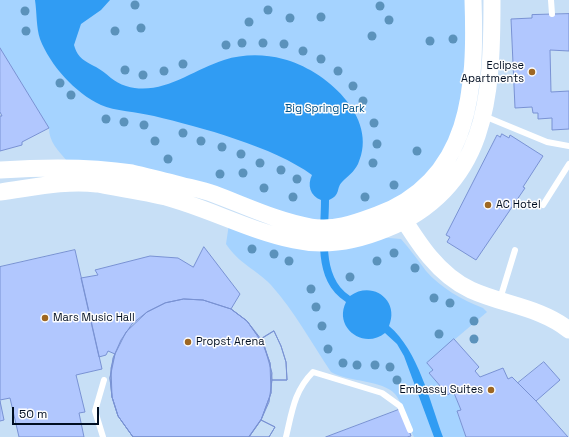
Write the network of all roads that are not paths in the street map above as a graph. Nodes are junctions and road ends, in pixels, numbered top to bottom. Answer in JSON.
{"nodes":[{"id":1,"x":473,"y":0,"type":"edge"},
{"id":2,"x":492,"y":0,"type":"edge"},
{"id":3,"x":551,"y":0,"type":"edge"},
{"id":4,"x":552,"y":14,"type":"dead end"},
{"id":5,"x":483,"y":115,"type":"junction"},
{"id":6,"x":569,"y":146,"type":"edge"},
{"id":7,"x":569,"y":164,"type":"edge"},
{"id":8,"x":0,"y":170,"type":"edge"},
{"id":9,"x":563,"y":174,"type":"junction"},
{"id":10,"x":58,"y":175,"type":"junction"},
{"id":11,"x":569,"y":178,"type":"edge"},
{"id":12,"x":0,"y":192,"type":"edge"},
{"id":13,"x":543,"y":205,"type":"dead end"},
{"id":14,"x":402,"y":211,"type":"junction"},
{"id":15,"x":515,"y":250,"type":"dead end"},
{"id":16,"x":500,"y":299,"type":"junction"},
{"id":17,"x":569,"y":330,"type":"edge"},
{"id":18,"x":104,"y":380,"type":"dead end"},
{"id":19,"x":410,"y":430,"type":"dead end"},
{"id":20,"x":103,"y":437,"type":"edge"},
{"id":21,"x":286,"y":437,"type":"edge"}],
"edges":[{"from":1,"to":14,"type":"street"},
{"from":2,"to":5,"type":"street"},
{"from":3,"to":4,"type":"lane"},
{"from":5,"to":6,"type":"lane"},
{"from":5,"to":14,"type":"street"},
{"from":7,"to":9,"type":"lane"},
{"from":8,"to":10,"type":"street"},
{"from":9,"to":11,"type":"lane"},
{"from":9,"to":13,"type":"lane"},
{"from":10,"to":12,"type":"street"},
{"from":10,"to":14,"type":"street"},
{"from":14,"to":16,"type":"street"},
{"from":15,"to":16,"type":"lane"},
{"from":16,"to":17,"type":"street"},
{"from":18,"to":20,"type":"lane"},
{"from":19,"to":21,"type":"lane"}]}
